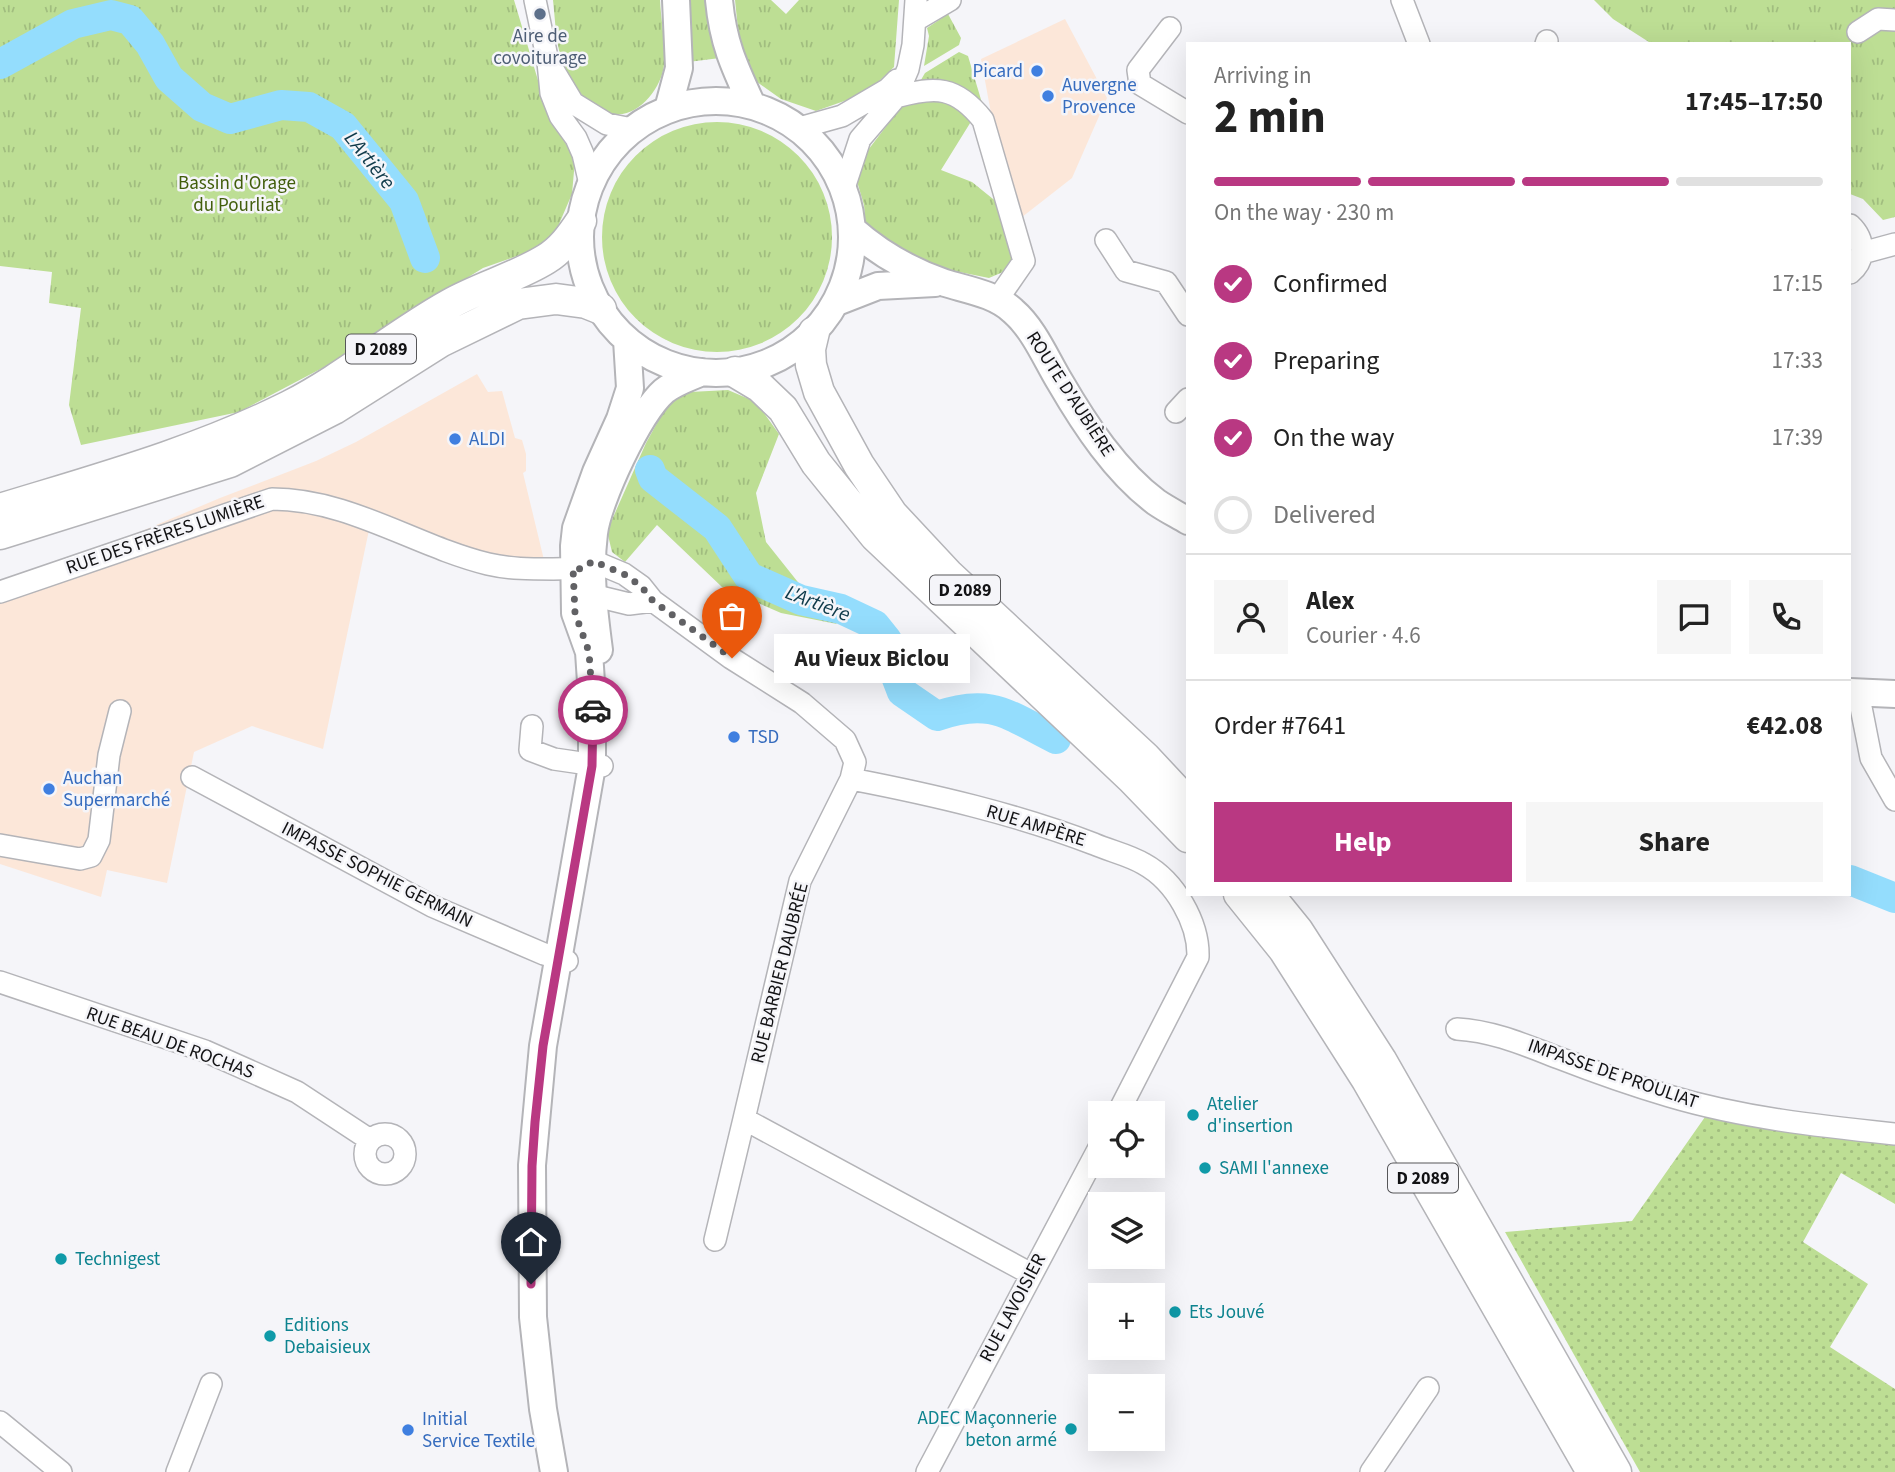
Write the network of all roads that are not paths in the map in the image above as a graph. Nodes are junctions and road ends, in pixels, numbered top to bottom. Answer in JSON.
{"nodes":[{"id":1,"x":535,"y":0,"type":"edge"},
{"id":2,"x":676,"y":0,"type":"edge"},
{"id":3,"x":719,"y":0,"type":"edge"},
{"id":4,"x":950,"y":0,"type":"edge"},
{"id":5,"x":1402,"y":0,"type":"edge"},
{"id":6,"x":916,"y":10,"type":"edge"},
{"id":7,"x":1895,"y":20,"type":"edge"},
{"id":8,"x":1170,"y":28,"type":"dead end"},
{"id":9,"x":1858,"y":32,"type":"dead end"},
{"id":10,"x":1418,"y":42,"type":"edge"},
{"id":11,"x":548,"y":62,"type":"junction"},
{"id":12,"x":908,"y":69,"type":"junction"},
{"id":13,"x":896,"y":97,"type":"junction"},
{"id":14,"x":752,"y":105,"type":"junction"},
{"id":15,"x":668,"y":109,"type":"junction"},
{"id":16,"x":1186,"y":112,"type":"edge"},
{"id":17,"x":799,"y":128,"type":"junction"},
{"id":18,"x":632,"y":129,"type":"junction"},
{"id":19,"x":590,"y":184,"type":"junction"},
{"id":20,"x":844,"y":188,"type":"junction"},
{"id":21,"x":581,"y":221,"type":"junction"},
{"id":22,"x":1851,"y":226,"type":"edge"},
{"id":23,"x":853,"y":230,"type":"junction"},
{"id":24,"x":1106,"y":240,"type":"dead end"},
{"id":25,"x":1895,"y":244,"type":"edge"},
{"id":26,"x":1862,"y":253,"type":"junction"},
{"id":27,"x":1851,"y":273,"type":"edge"},
{"id":28,"x":943,"y":282,"type":"junction"},
{"id":29,"x":997,"y":300,"type":"junction"},
{"id":30,"x":837,"y":302,"type":"junction"},
{"id":31,"x":601,"y":309,"type":"junction"},
{"id":32,"x":1186,"y":312,"type":"edge"},
{"id":33,"x":814,"y":332,"type":"junction"},
{"id":34,"x":627,"y":340,"type":"junction"},
{"id":35,"x":702,"y":372,"type":"junction"},
{"id":36,"x":736,"y":372,"type":"junction"},
{"id":37,"x":166,"y":457,"type":"junction"},
{"id":38,"x":0,"y":491,"type":"edge"},
{"id":39,"x":0,"y":509,"type":"edge"},
{"id":40,"x":1186,"y":520,"type":"edge"},
{"id":41,"x":0,"y":534,"type":"edge"},
{"id":42,"x":583,"y":566,"type":"junction"},
{"id":43,"x":0,"y":592,"type":"edge"},
{"id":44,"x":592,"y":595,"type":"junction"},
{"id":45,"x":653,"y":601,"type":"junction"},
{"id":46,"x":1854,"y":692,"type":"edge"},
{"id":47,"x":1895,"y":694,"type":"edge"},
{"id":48,"x":120,"y":711,"type":"dead end"},
{"id":49,"x":532,"y":726,"type":"dead end"},
{"id":50,"x":597,"y":766,"type":"junction"},
{"id":51,"x":192,"y":777,"type":"dead end"},
{"id":52,"x":851,"y":779,"type":"junction"},
{"id":53,"x":1895,"y":800,"type":"edge"},
{"id":54,"x":1186,"y":801,"type":"edge"},
{"id":55,"x":1186,"y":834,"type":"edge"},
{"id":56,"x":0,"y":845,"type":"edge"},
{"id":57,"x":1241,"y":896,"type":"edge"},
{"id":58,"x":1270,"y":896,"type":"edge"},
{"id":59,"x":563,"y":960,"type":"junction"},
{"id":60,"x":0,"y":982,"type":"edge"},
{"id":61,"x":1457,"y":1029,"type":"dead end"},
{"id":62,"x":1124,"y":1101,"type":"edge"},
{"id":63,"x":744,"y":1119,"type":"junction"},
{"id":64,"x":1895,"y":1134,"type":"edge"},
{"id":65,"x":370,"y":1140,"type":"dead end"},
{"id":66,"x":536,"y":1166,"type":"junction"},
{"id":67,"x":1088,"y":1168,"type":"edge"},
{"id":68,"x":715,"y":1240,"type":"dead end"},
{"id":69,"x":1031,"y":1274,"type":"junction"},
{"id":70,"x":211,"y":1384,"type":"dead end"},
{"id":71,"x":1428,"y":1388,"type":"dead end"},
{"id":72,"x":0,"y":1422,"type":"edge"},
{"id":73,"x":61,"y":1472,"type":"edge"},
{"id":74,"x":177,"y":1472,"type":"edge"},
{"id":75,"x":554,"y":1472,"type":"edge"},
{"id":76,"x":572,"y":1472,"type":"edge"},
{"id":77,"x":927,"y":1472,"type":"edge"},
{"id":78,"x":1371,"y":1472,"type":"edge"},
{"id":79,"x":1592,"y":1472,"type":"edge"},
{"id":80,"x":1616,"y":1472,"type":"edge"}],
"edges":[{"from":1,"to":11,"type":"street"},
{"from":2,"to":15,"type":"main road"},
{"from":3,"to":14,"type":"main road"},
{"from":4,"to":6,"type":"street"},
{"from":5,"to":10,"type":"street"},
{"from":6,"to":12,"type":"street"},
{"from":7,"to":9,"type":"street"},
{"from":8,"to":16,"type":"street"},
{"from":11,"to":18,"type":"street"},
{"from":11,"to":19,"type":"street"},
{"from":12,"to":13,"type":"street"},
{"from":12,"to":17,"type":"street"},
{"from":13,"to":20,"type":"street"},
{"from":13,"to":29,"type":"street"},
{"from":14,"to":15,"type":"main road"},
{"from":14,"to":17,"type":"main road"},
{"from":15,"to":18,"type":"main road"},
{"from":17,"to":20,"type":"main road"},
{"from":18,"to":19,"type":"main road"},
{"from":19,"to":21,"type":"main road"},
{"from":20,"to":23,"type":"main road"},
{"from":21,"to":31,"type":"main road"},
{"from":21,"to":37,"type":"highway","number":"D 2089"},
{"from":22,"to":26,"type":"street"},
{"from":23,"to":28,"type":"main road","name":"ROUTE D'AUBIÈRE"},
{"from":23,"to":30,"type":"main road"},
{"from":24,"to":32,"type":"street"},
{"from":25,"to":26,"type":"street"},
{"from":26,"to":27,"type":"street"},
{"from":28,"to":29,"type":"main road","name":"ROUTE D'AUBIÈRE"},
{"from":28,"to":30,"type":"main road","name":"ROUTE D'AUBIÈRE"},
{"from":29,"to":40,"type":"main road","name":"ROUTE D'AUBIÈRE"},
{"from":30,"to":33,"type":"main road"},
{"from":31,"to":34,"type":"main road"},
{"from":31,"to":41,"type":"highway","number":"D 2089"},
{"from":33,"to":36,"type":"main road"},
{"from":33,"to":54,"type":"highway","number":"D 2089"},
{"from":34,"to":35,"type":"main road"},
{"from":34,"to":42,"type":"main road"},
{"from":35,"to":36,"type":"main road"},
{"from":35,"to":42,"type":"main road"},
{"from":36,"to":55,"type":"highway","number":"D 2089"},
{"from":37,"to":38,"type":"highway"},
{"from":37,"to":39,"type":"highway","number":"D 2089"},
{"from":42,"to":43,"type":"street","name":"RUE DES FRÈRES LUMIÈRE"},
{"from":42,"to":44,"type":"main road"},
{"from":42,"to":45,"type":"street"},
{"from":42,"to":50,"type":"main road"},
{"from":44,"to":45,"type":"street"},
{"from":44,"to":50,"type":"main road"},
{"from":45,"to":52,"type":"street"},
{"from":46,"to":47,"type":"main road"},
{"from":46,"to":53,"type":"street"},
{"from":48,"to":56,"type":"street"},
{"from":49,"to":50,"type":"street"},
{"from":50,"to":59,"type":"main road"},
{"from":51,"to":59,"type":"street","name":"IMPASSE SOPHIE GERMAIN"},
{"from":52,"to":62,"type":"street","name":"RUE AMPÈRE"},
{"from":52,"to":63,"type":"street","name":"RUE BARBIER DAUBRÉE"},
{"from":57,"to":79,"type":"highway","number":"D 2089"},
{"from":58,"to":80,"type":"highway","number":"D 2089"},
{"from":59,"to":66,"type":"main road"},
{"from":60,"to":65,"type":"street","name":"RUE BEAU DE ROCHAS"},
{"from":61,"to":64,"type":"street","name":"IMPASSE DE PROULIAT"},
{"from":63,"to":68,"type":"street","name":"RUE BARBIER DAUBRÉE"},
{"from":63,"to":69,"type":"street"},
{"from":66,"to":75,"type":"main road"},
{"from":66,"to":76,"type":"main road"},
{"from":67,"to":69,"type":"street","name":"RUE LAVOISIER"},
{"from":69,"to":77,"type":"street","name":"RUE LAVOISIER"},
{"from":70,"to":74,"type":"street"},
{"from":71,"to":78,"type":"street"},
{"from":72,"to":73,"type":"street"}]}
